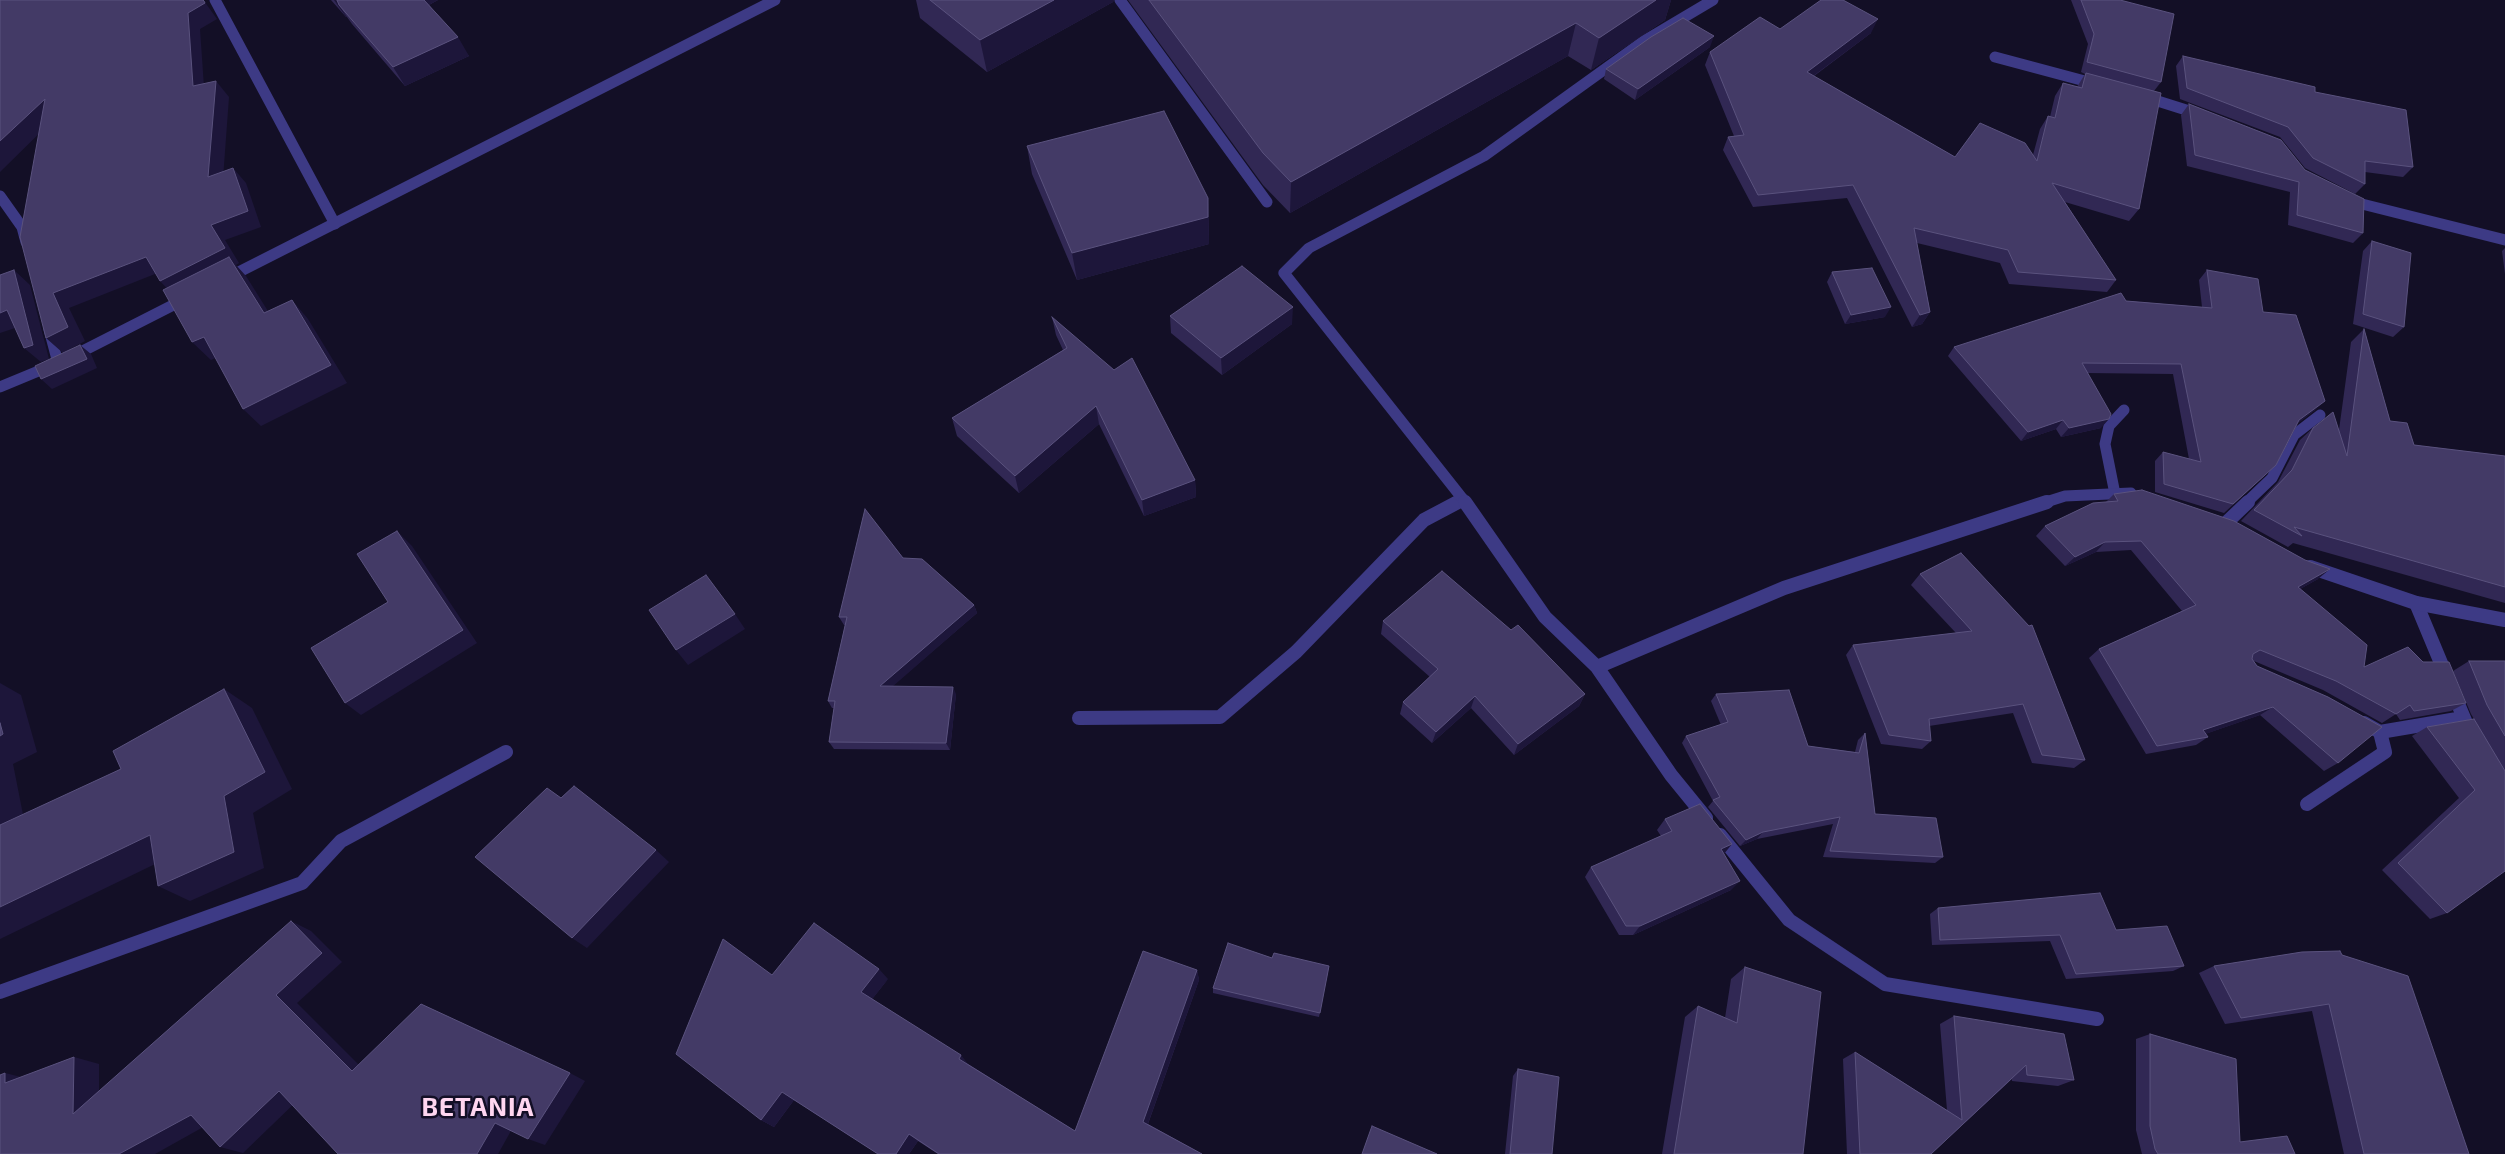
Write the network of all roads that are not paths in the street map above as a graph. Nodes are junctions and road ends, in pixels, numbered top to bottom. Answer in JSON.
{"nodes":[{"id":1,"x":215,"y":0,"type":"edge"},
{"id":2,"x":775,"y":0,"type":"edge"},
{"id":3,"x":1120,"y":0,"type":"edge"},
{"id":4,"x":1713,"y":0,"type":"edge"},
{"id":5,"x":1995,"y":57,"type":"dead end"},
{"id":6,"x":2105,"y":86,"type":"edge"},
{"id":7,"x":2133,"y":94,"type":"edge"},
{"id":8,"x":2214,"y":120,"type":"edge"},
{"id":9,"x":2341,"y":194,"type":"edge"},
{"id":10,"x":0,"y":196,"type":"edge"},
{"id":11,"x":1267,"y":202,"type":"dead end"},
{"id":12,"x":335,"y":224,"type":"junction"},
{"id":13,"x":2505,"y":240,"type":"edge"},
{"id":14,"x":30,"y":254,"type":"edge"},
{"id":15,"x":219,"y":282,"type":"edge"},
{"id":16,"x":201,"y":291,"type":"edge"},
{"id":17,"x":46,"y":318,"type":"edge"},
{"id":18,"x":58,"y":363,"type":"junction"},
{"id":19,"x":0,"y":387,"type":"edge"},
{"id":20,"x":2124,"y":410,"type":"dead end"},
{"id":21,"x":2320,"y":415,"type":"edge"},
{"id":22,"x":2116,"y":494,"type":"junction"},
{"id":23,"x":2142,"y":496,"type":"edge"},
{"id":24,"x":1463,"y":499,"type":"junction"},
{"id":25,"x":2226,"y":523,"type":"edge"},
{"id":26,"x":2297,"y":562,"type":"edge"},
{"id":27,"x":2416,"y":603,"type":"junction"},
{"id":28,"x":2505,"y":620,"type":"edge"},
{"id":29,"x":1598,"y":668,"type":"junction"},
{"id":30,"x":2354,"y":717,"type":"edge"},
{"id":31,"x":1079,"y":718,"type":"dead end"},
{"id":32,"x":2463,"y":718,"type":"junction"},
{"id":33,"x":2380,"y":732,"type":"junction"},
{"id":34,"x":2472,"y":734,"type":"edge"},
{"id":35,"x":506,"y":752,"type":"dead end"},
{"id":36,"x":2306,"y":804,"type":"dead end"},
{"id":37,"x":0,"y":992,"type":"edge"},
{"id":38,"x":2097,"y":1019,"type":"dead end"}],
"edges":[{"from":1,"to":12,"type":"street"},
{"from":2,"to":12,"type":"street"},
{"from":3,"to":11,"type":"street"},
{"from":4,"to":24,"type":"street"},
{"from":5,"to":6,"type":"street"},
{"from":7,"to":8,"type":"street"},
{"from":9,"to":13,"type":"street"},
{"from":10,"to":14,"type":"street"},
{"from":12,"to":15,"type":"street"},
{"from":16,"to":18,"type":"street"},
{"from":17,"to":18,"type":"street"},
{"from":18,"to":19,"type":"street"},
{"from":20,"to":22,"type":"street"},
{"from":21,"to":25,"type":"street"},
{"from":22,"to":23,"type":"street"},
{"from":22,"to":29,"type":"street"},
{"from":24,"to":29,"type":"street"},
{"from":24,"to":31,"type":"street"},
{"from":26,"to":27,"type":"street"},
{"from":27,"to":28,"type":"street"},
{"from":27,"to":32,"type":"street"},
{"from":29,"to":38,"type":"street"},
{"from":30,"to":33,"type":"street"},
{"from":32,"to":33,"type":"street"},
{"from":32,"to":34,"type":"street"},
{"from":33,"to":36,"type":"street"},
{"from":35,"to":37,"type":"street"}]}
